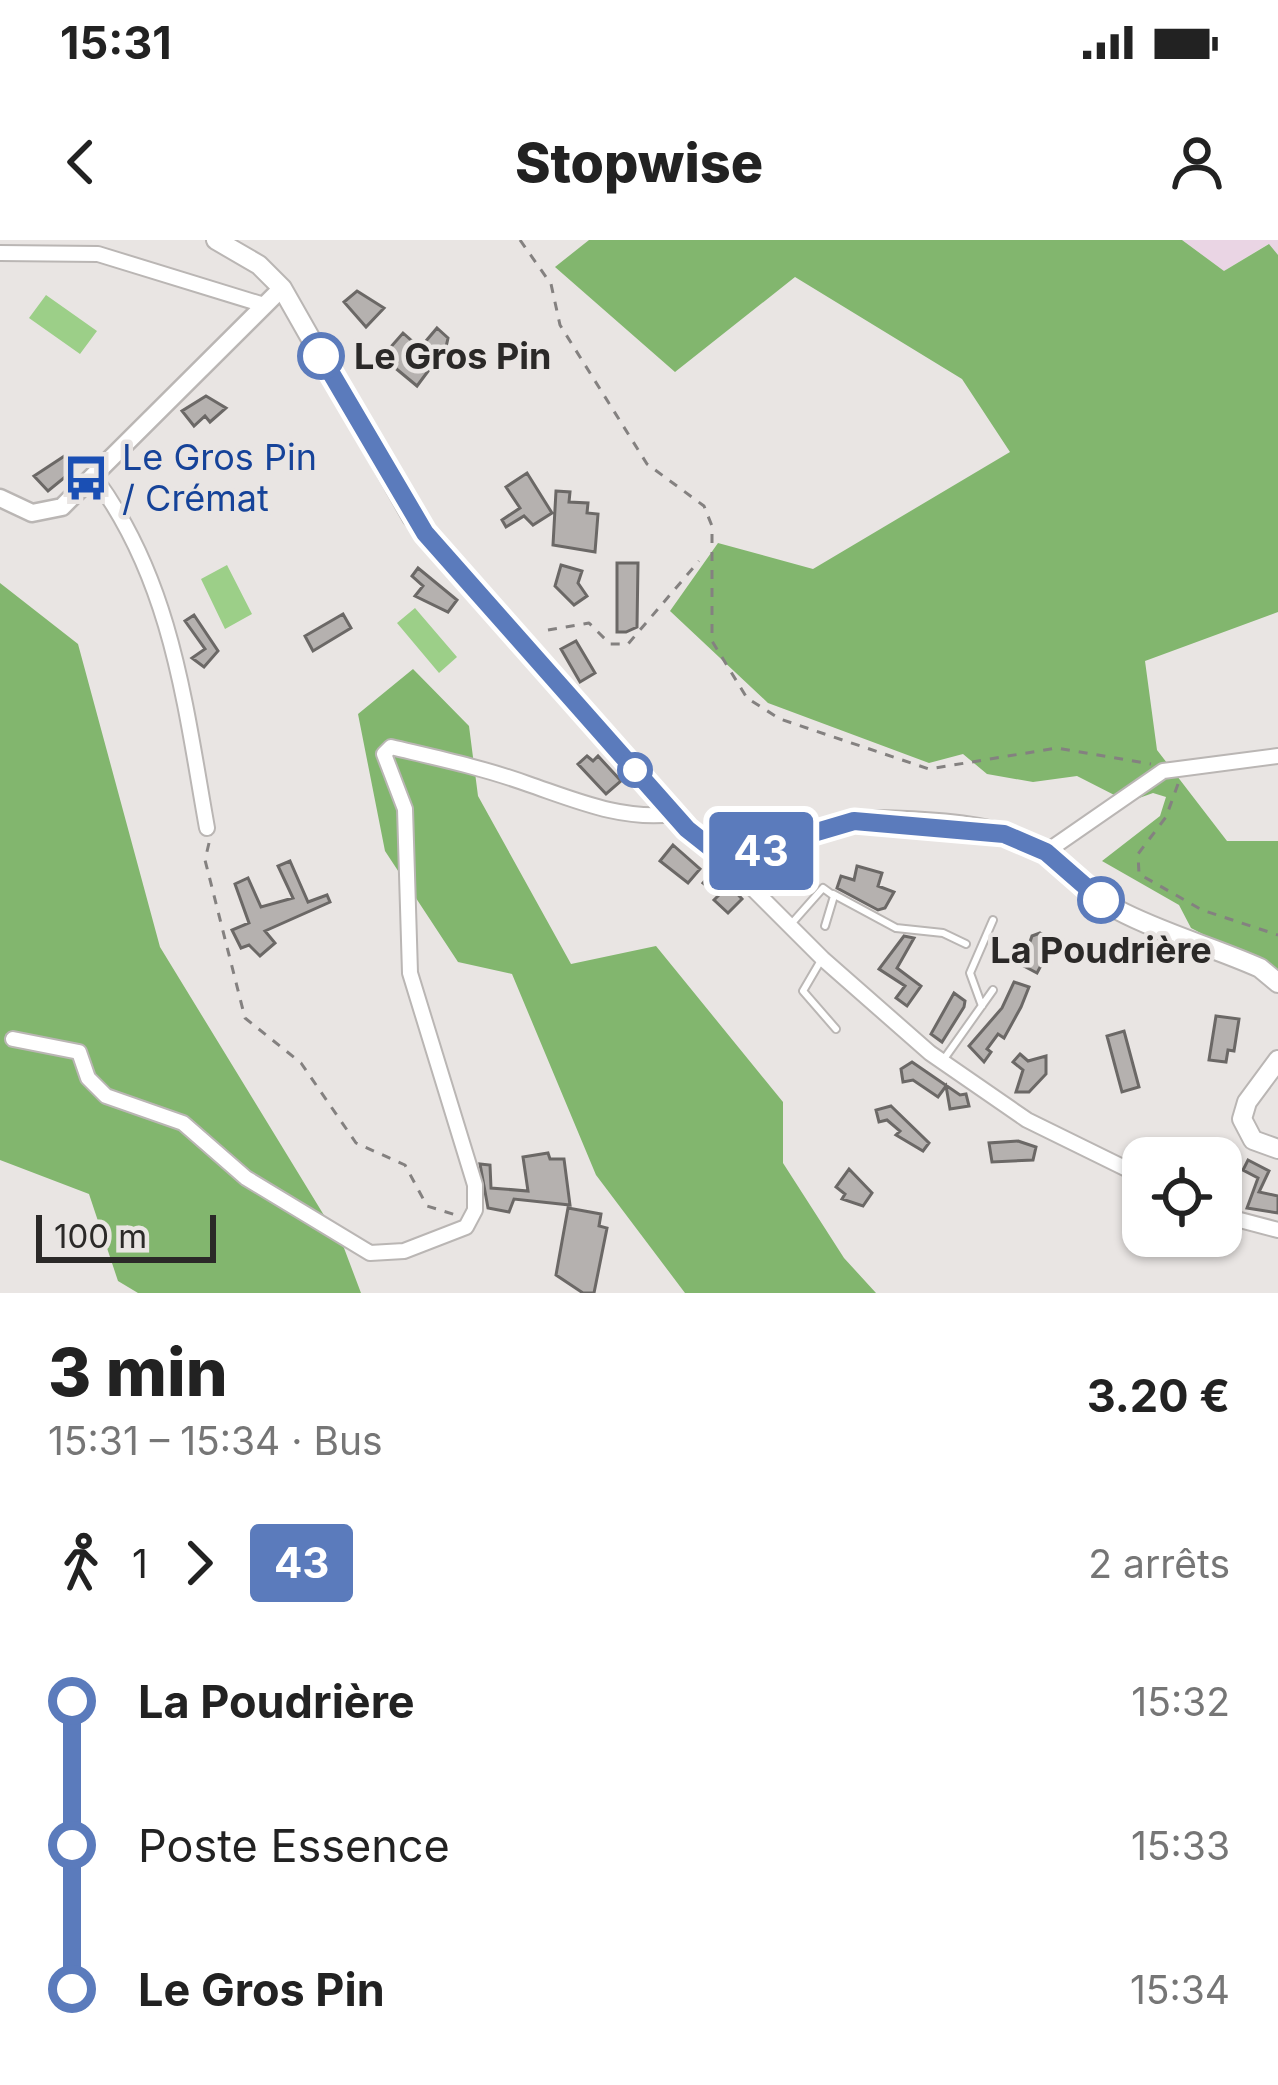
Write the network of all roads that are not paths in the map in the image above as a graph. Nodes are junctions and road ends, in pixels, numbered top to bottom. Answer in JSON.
{"nodes":[{"id":1,"x":217,"y":240,"type":"edge"},
{"id":2,"x":0,"y":253,"type":"edge"},
{"id":3,"x":282,"y":288,"type":"junction"},
{"id":4,"x":264,"y":305,"type":"junction"},
{"id":5,"x":95,"y":478,"type":"junction"},
{"id":6,"x":0,"y":498,"type":"edge"},
{"id":7,"x":1278,"y":756,"type":"edge"},
{"id":8,"x":674,"y":814,"type":"junction"},
{"id":9,"x":207,"y":828,"type":"road end"},
{"id":10,"x":1046,"y":852,"type":"junction"},
{"id":11,"x":732,"y":857,"type":"junction"},
{"id":12,"x":833,"y":894,"type":"junction"},
{"id":13,"x":993,"y":920,"type":"dead end"},
{"id":14,"x":790,"y":925,"type":"junction"},
{"id":15,"x":825,"y":926,"type":"dead end"},
{"id":16,"x":966,"y":944,"type":"dead end"},
{"id":17,"x":823,"y":959,"type":"junction"},
{"id":18,"x":1278,"y":983,"type":"edge"},
{"id":19,"x":993,"y":990,"type":"dead end"},
{"id":20,"x":982,"y":1006,"type":"junction"},
{"id":21,"x":836,"y":1029,"type":"dead end"},
{"id":22,"x":13,"y":1039,"type":"dead end"},
{"id":23,"x":1278,"y":1060,"type":"edge"},
{"id":24,"x":942,"y":1062,"type":"junction"},
{"id":25,"x":1278,"y":1148,"type":"edge"},
{"id":26,"x":1122,"y":1168,"type":"edge"},
{"id":27,"x":1242,"y":1221,"type":"edge"},
{"id":28,"x":1278,"y":1230,"type":"edge"}],
"edges":[{"from":1,"to":3,"type":"main road"},
{"from":2,"to":4,"type":"street"},
{"from":3,"to":4,"type":"street"},
{"from":3,"to":8,"type":"main road"},
{"from":4,"to":5,"type":"street"},
{"from":5,"to":6,"type":"street"},
{"from":5,"to":9,"type":"street"},
{"from":7,"to":10,"type":"street"},
{"from":8,"to":11,"type":"main road"},
{"from":8,"to":22,"type":"street"},
{"from":10,"to":11,"type":"main road"},
{"from":10,"to":18,"type":"main road"},
{"from":11,"to":14,"type":"street"},
{"from":12,"to":14,"type":"lane"},
{"from":12,"to":15,"type":"lane"},
{"from":12,"to":16,"type":"lane"},
{"from":13,"to":20,"type":"lane"},
{"from":14,"to":17,"type":"street"},
{"from":17,"to":21,"type":"lane"},
{"from":17,"to":24,"type":"street"},
{"from":19,"to":20,"type":"lane"},
{"from":20,"to":24,"type":"lane"},
{"from":23,"to":25,"type":"main road"},
{"from":24,"to":26,"type":"street"},
{"from":27,"to":28,"type":"street"}]}
